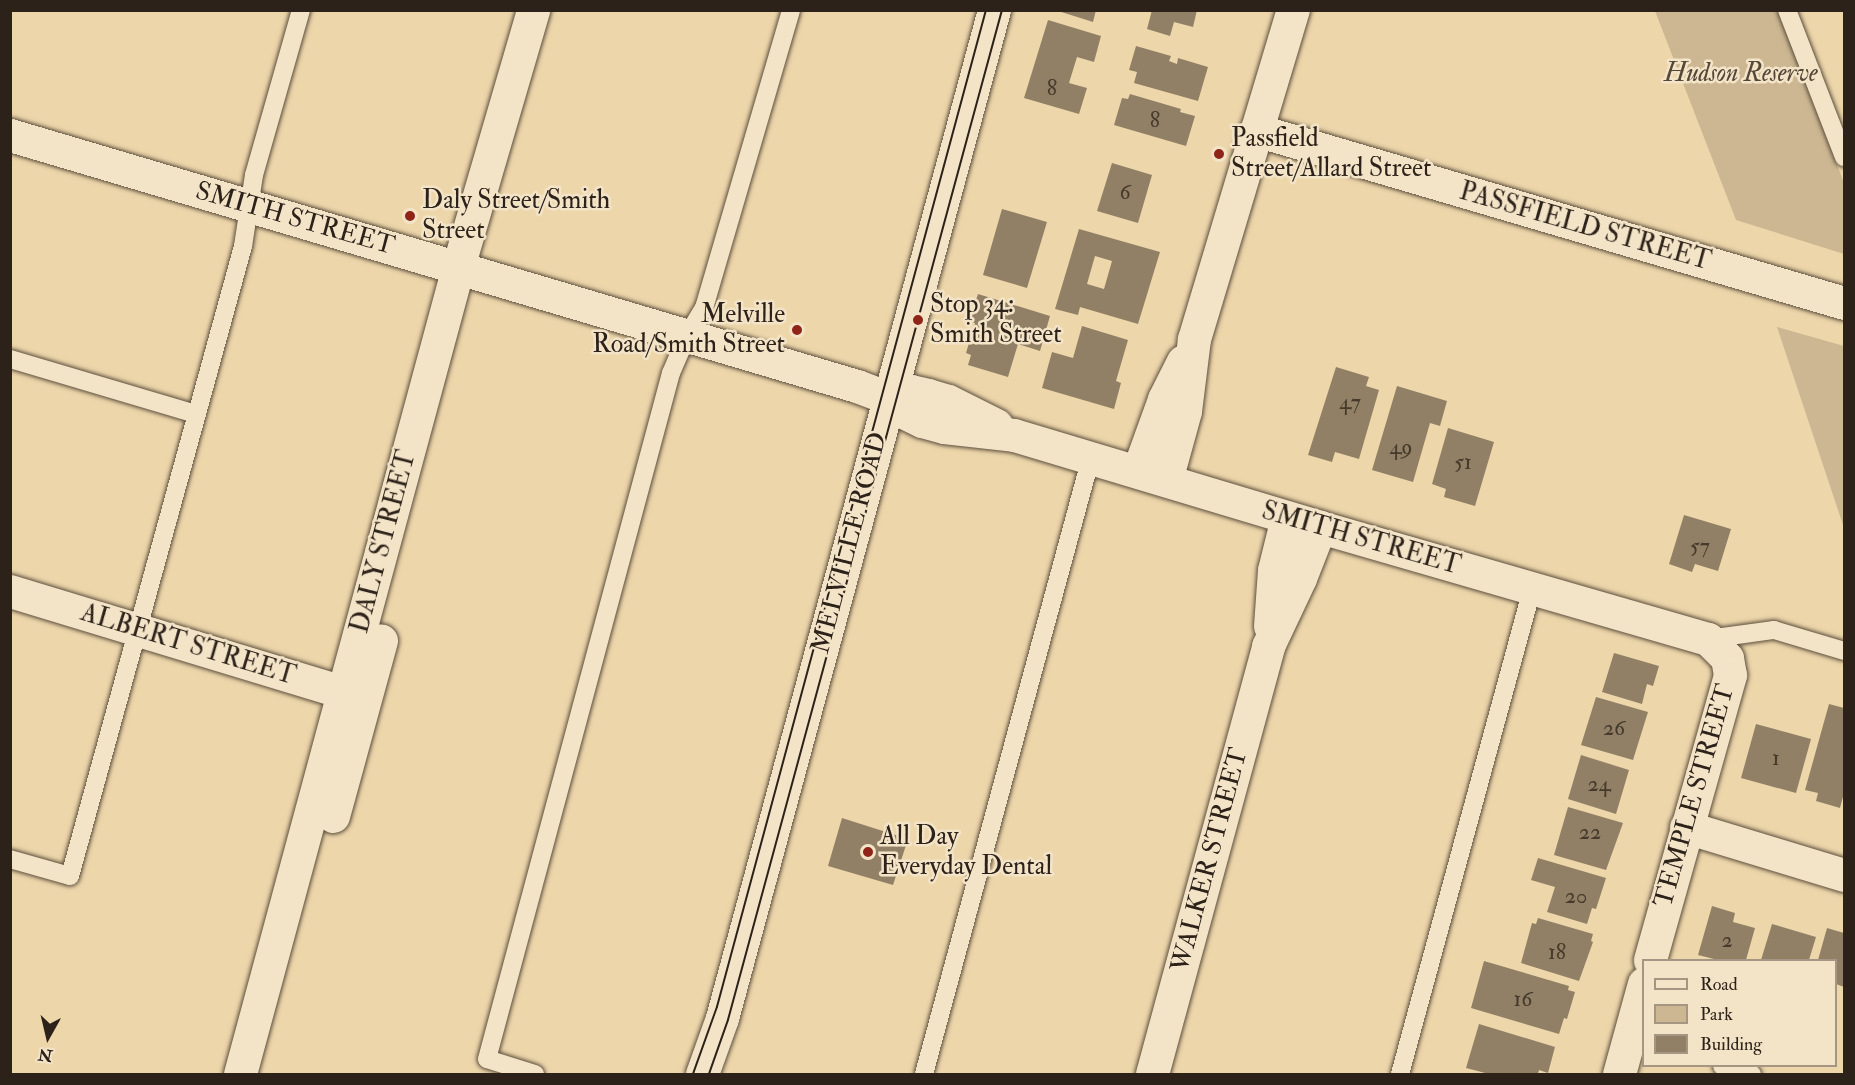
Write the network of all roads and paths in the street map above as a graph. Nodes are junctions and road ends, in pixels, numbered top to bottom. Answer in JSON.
{"nodes":[{"id":1,"x":301,"y":10,"type":"edge"},
{"id":2,"x":533,"y":10,"type":"edge"},
{"id":3,"x":555,"y":10,"type":"edge"},
{"id":4,"x":791,"y":10,"type":"edge"},
{"id":5,"x":994,"y":10,"type":"edge"},
{"id":6,"x":1293,"y":10,"type":"edge"},
{"id":7,"x":1787,"y":10,"type":"edge"},
{"id":8,"x":1256,"y":130,"type":"junction"},
{"id":9,"x":10,"y":135,"type":"edge"},
{"id":10,"x":1845,"y":157,"type":"edge"},
{"id":11,"x":250,"y":206,"type":"junction"},
{"id":12,"x":468,"y":270,"type":"junction"},
{"id":13,"x":1845,"y":303,"type":"edge"},
{"id":14,"x":687,"y":336,"type":"junction"},
{"id":15,"x":10,"y":359,"type":"edge"},
{"id":16,"x":889,"y":398,"type":"junction"},
{"id":17,"x":196,"y":414,"type":"junction"},
{"id":18,"x":1091,"y":457,"type":"junction"},
{"id":19,"x":1152,"y":475,"type":"junction"},
{"id":20,"x":1287,"y":518,"type":"junction"},
{"id":21,"x":1320,"y":527,"type":"junction"},
{"id":22,"x":1532,"y":589,"type":"junction"},
{"id":23,"x":10,"y":591,"type":"edge"},
{"id":24,"x":137,"y":628,"type":"junction"},
{"id":25,"x":1708,"y":639,"type":"junction"},
{"id":26,"x":1269,"y":646,"type":"junction"},
{"id":27,"x":1845,"y":651,"type":"edge"},
{"id":28,"x":354,"y":695,"type":"junction"},
{"id":29,"x":1686,"y":827,"type":"junction"},
{"id":30,"x":10,"y":859,"type":"edge"},
{"id":31,"x":1845,"y":875,"type":"edge"},
{"id":32,"x":1650,"y":959,"type":"edge"},
{"id":33,"x":1642,"y":997,"type":"edge"},
{"id":34,"x":1636,"y":1039,"type":"edge"},
{"id":35,"x":1729,"y":1067,"type":"edge"},
{"id":36,"x":240,"y":1074,"type":"edge"},
{"id":37,"x":264,"y":1074,"type":"edge"},
{"id":38,"x":535,"y":1074,"type":"edge"},
{"id":39,"x":702,"y":1074,"type":"edge"},
{"id":40,"x":924,"y":1074,"type":"edge"},
{"id":41,"x":1152,"y":1074,"type":"edge"},
{"id":42,"x":1400,"y":1074,"type":"edge"},
{"id":43,"x":1619,"y":1074,"type":"edge"},
{"id":44,"x":1752,"y":1074,"type":"edge"}],
"edges":[{"from":1,"to":11,"type":"lane"},
{"from":2,"to":12,"type":"street","name":"DALY STREET"},
{"from":3,"to":12,"type":"street","name":"DALY STREET"},
{"from":4,"to":14,"type":"lane"},
{"from":5,"to":16,"type":"street","name":"MELVILLE ROAD"},
{"from":6,"to":8,"type":"street"},
{"from":7,"to":10,"type":"lane"},
{"from":8,"to":13,"type":"street","name":"PASSFIELD STREET"},
{"from":8,"to":19,"type":"street"},
{"from":9,"to":11,"type":"street","name":"SMITH STREET"},
{"from":11,"to":12,"type":"street","name":"SMITH STREET"},
{"from":11,"to":17,"type":"lane"},
{"from":12,"to":14,"type":"street","name":"SMITH STREET"},
{"from":12,"to":28,"type":"street","name":"DALY STREET"},
{"from":14,"to":16,"type":"street","name":"SMITH STREET"},
{"from":14,"to":38,"type":"lane"},
{"from":15,"to":17,"type":"lane"},
{"from":16,"to":18,"type":"street","name":"SMITH STREET"},
{"from":16,"to":39,"type":"street","name":"MELVILLE ROAD"},
{"from":17,"to":24,"type":"lane"},
{"from":18,"to":19,"type":"street","name":"SMITH STREET"},
{"from":18,"to":40,"type":"lane"},
{"from":19,"to":20,"type":"street","name":"SMITH STREET"},
{"from":20,"to":21,"type":"street","name":"SMITH STREET"},
{"from":20,"to":26,"type":"street","name":"WALKER STREET"},
{"from":21,"to":22,"type":"street","name":"SMITH STREET"},
{"from":21,"to":26,"type":"street","name":"WALKER STREET"},
{"from":22,"to":25,"type":"street","name":"SMITH STREET"},
{"from":22,"to":42,"type":"lane"},
{"from":23,"to":24,"type":"street","name":"ALBERT STREET"},
{"from":24,"to":28,"type":"street","name":"ALBERT STREET"},
{"from":24,"to":30,"type":"lane"},
{"from":25,"to":27,"type":"lane"},
{"from":25,"to":29,"type":"street","name":"TEMPLE STREET"},
{"from":26,"to":41,"type":"street","name":"WALKER STREET"},
{"from":28,"to":36,"type":"street","name":"DALY STREET"},
{"from":28,"to":37,"type":"street","name":"DALY STREET"},
{"from":29,"to":31,"type":"street"},
{"from":29,"to":32,"type":"street","name":"TEMPLE STREET"},
{"from":33,"to":34,"type":"street"},
{"from":34,"to":43,"type":"street"},
{"from":35,"to":44,"type":"lane"}]}
